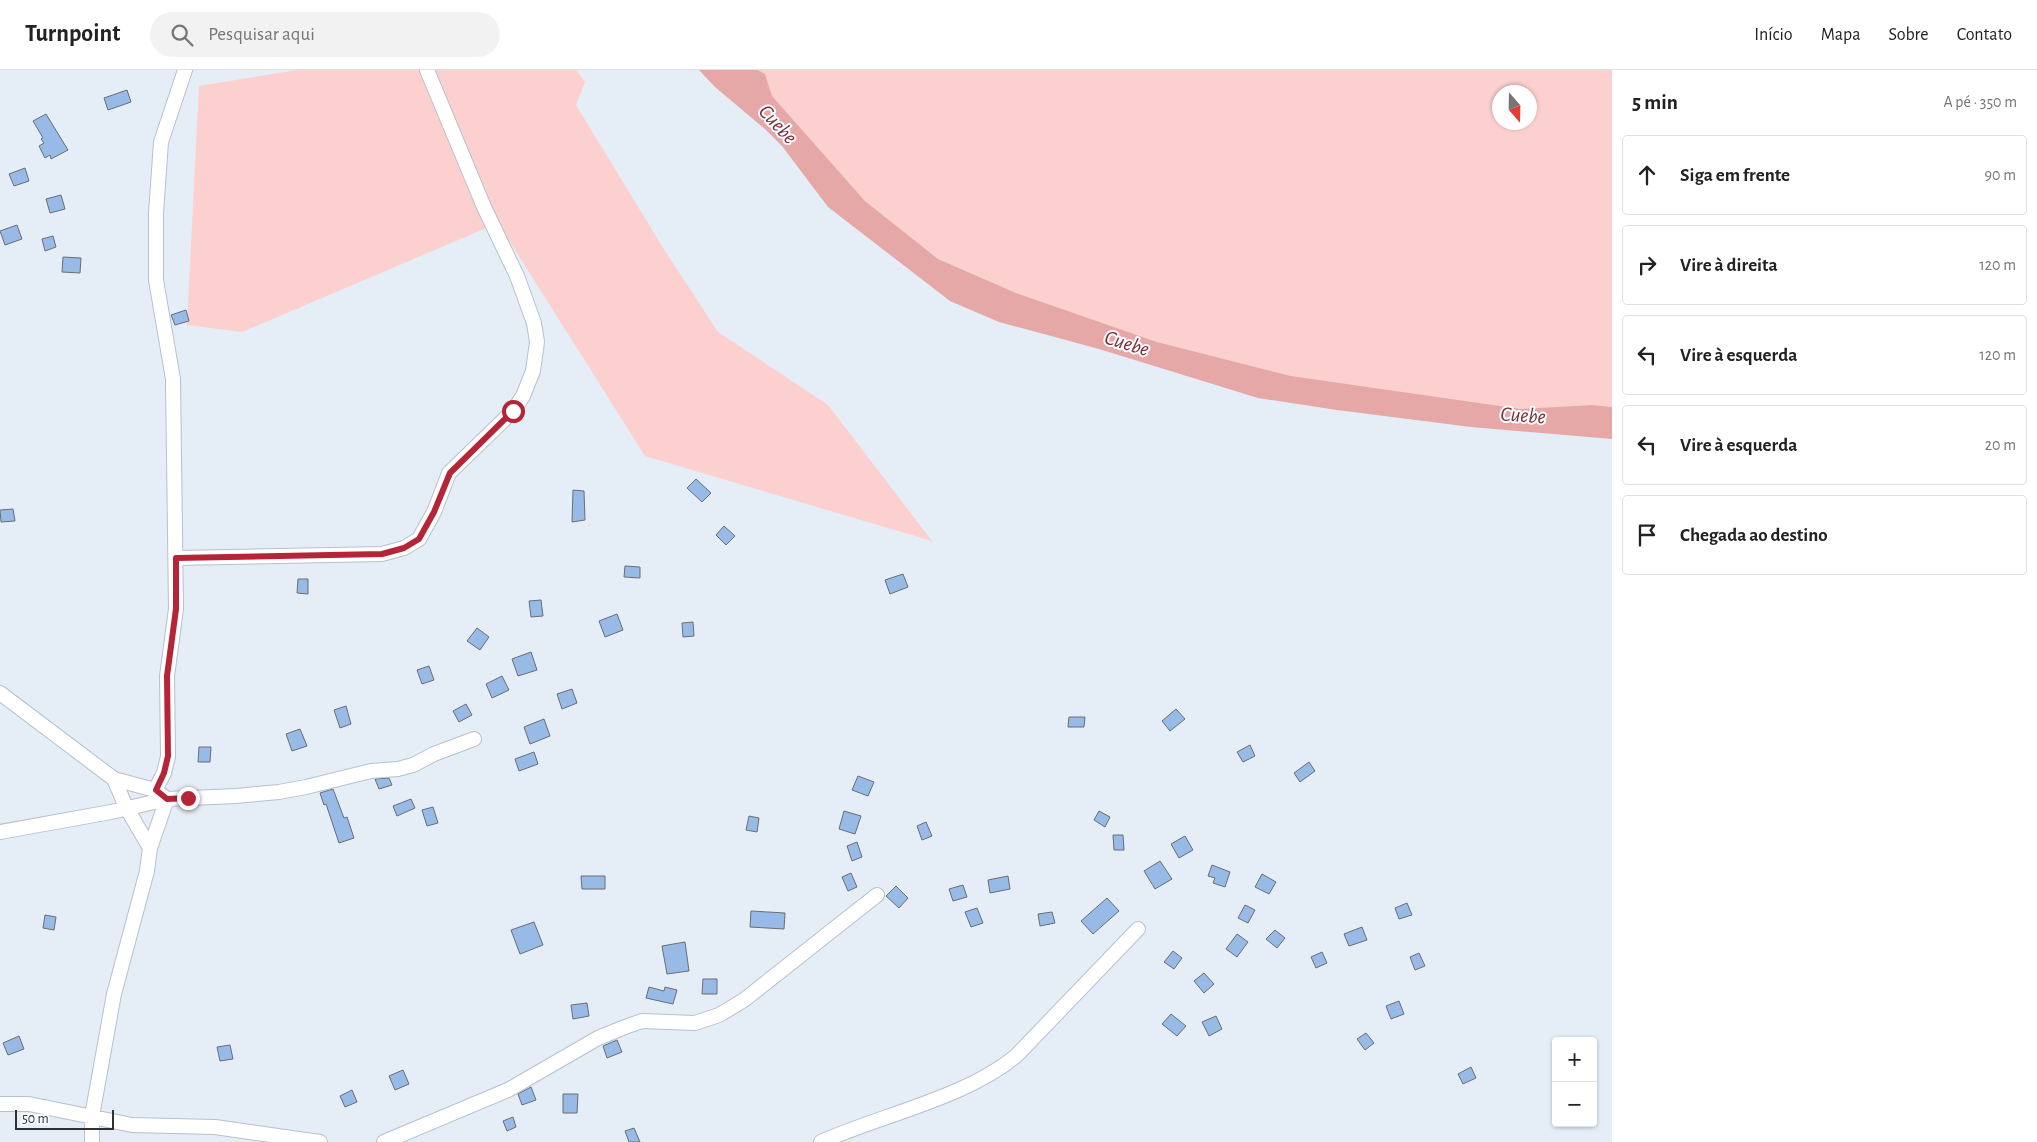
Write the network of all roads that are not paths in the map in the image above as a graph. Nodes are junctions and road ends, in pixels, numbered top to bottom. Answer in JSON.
{"nodes":[{"id":1,"x":185,"y":70,"type":"edge"},
{"id":2,"x":427,"y":70,"type":"edge"},
{"id":3,"x":176,"y":558,"type":"junction"},
{"id":4,"x":0,"y":693,"type":"edge"},
{"id":5,"x":474,"y":739,"type":"dead end"},
{"id":6,"x":114,"y":779,"type":"junction"},
{"id":7,"x":156,"y":790,"type":"junction"},
{"id":8,"x":167,"y":799,"type":"junction"},
{"id":9,"x":126,"y":807,"type":"junction"},
{"id":10,"x":0,"y":832,"type":"edge"},
{"id":11,"x":150,"y":848,"type":"junction"},
{"id":12,"x":877,"y":895,"type":"dead end"},
{"id":13,"x":1138,"y":929,"type":"dead end"},
{"id":14,"x":0,"y":1104,"type":"edge"},
{"id":15,"x":92,"y":1116,"type":"junction"},
{"id":16,"x":92,"y":1142,"type":"edge"},
{"id":17,"x":320,"y":1142,"type":"edge"},
{"id":18,"x":384,"y":1142,"type":"edge"},
{"id":19,"x":821,"y":1142,"type":"edge"}],
"edges":[{"from":1,"to":3,"type":"street"},
{"from":2,"to":3,"type":"street"},
{"from":3,"to":7,"type":"street"},
{"from":4,"to":6,"type":"street"},
{"from":5,"to":8,"type":"street"},
{"from":6,"to":7,"type":"street"},
{"from":6,"to":9,"type":"street"},
{"from":7,"to":8,"type":"street"},
{"from":8,"to":9,"type":"street"},
{"from":8,"to":11,"type":"street"},
{"from":9,"to":10,"type":"street"},
{"from":9,"to":11,"type":"street"},
{"from":11,"to":15,"type":"street"},
{"from":12,"to":18,"type":"street"},
{"from":13,"to":19,"type":"street"},
{"from":14,"to":15,"type":"street"},
{"from":15,"to":16,"type":"street"},
{"from":15,"to":17,"type":"street"}]}
